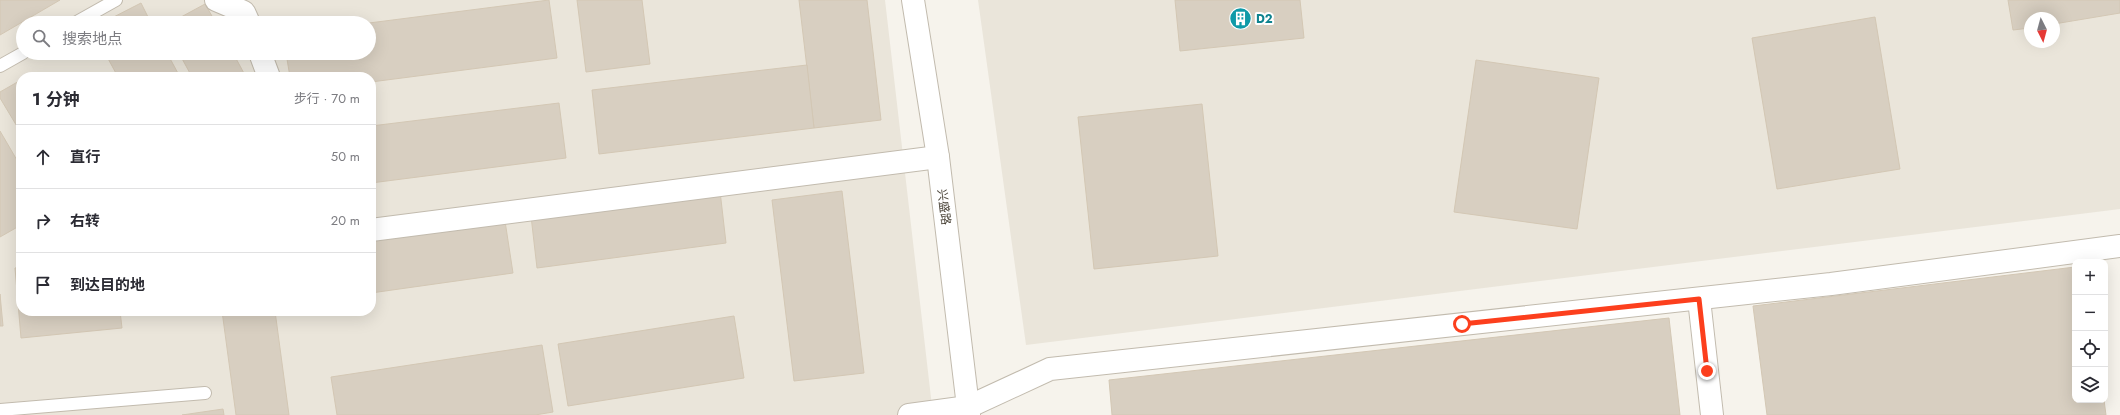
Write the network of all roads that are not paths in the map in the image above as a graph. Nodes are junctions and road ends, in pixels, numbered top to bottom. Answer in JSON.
{"nodes":[{"id":1,"x":116,"y":0,"type":"edge"},
{"id":2,"x":216,"y":0,"type":"edge"},
{"id":3,"x":914,"y":0,"type":"edge"},
{"id":4,"x":87,"y":16,"type":"edge"},
{"id":5,"x":246,"y":16,"type":"edge"},
{"id":6,"x":16,"y":57,"type":"edge"},
{"id":7,"x":263,"y":60,"type":"edge"},
{"id":8,"x":0,"y":66,"type":"edge"},
{"id":9,"x":268,"y":72,"type":"edge"},
{"id":10,"x":938,"y":157,"type":"junction"},
{"id":11,"x":376,"y":229,"type":"edge"},
{"id":12,"x":2120,"y":246,"type":"edge"},
{"id":13,"x":1699,"y":299,"type":"junction"},
{"id":14,"x":205,"y":393,"type":"dead end"},
{"id":15,"x":0,"y":410,"type":"edge"},
{"id":16,"x":969,"y":411,"type":"edge"},
{"id":17,"x":909,"y":415,"type":"edge"},
{"id":18,"x":1712,"y":415,"type":"edge"}],
"edges":[{"from":1,"to":4,"type":"lane"},
{"from":2,"to":5,"type":"street"},
{"from":3,"to":10,"type":"street","name":"兴盛路"},
{"from":6,"to":8,"type":"lane"},
{"from":7,"to":9,"type":"street"},
{"from":10,"to":11,"type":"street"},
{"from":10,"to":16,"type":"street","name":"兴盛路"},
{"from":12,"to":13,"type":"street"},
{"from":13,"to":16,"type":"street"},
{"from":13,"to":18,"type":"street"},
{"from":14,"to":15,"type":"lane"},
{"from":16,"to":17,"type":"street"}]}
